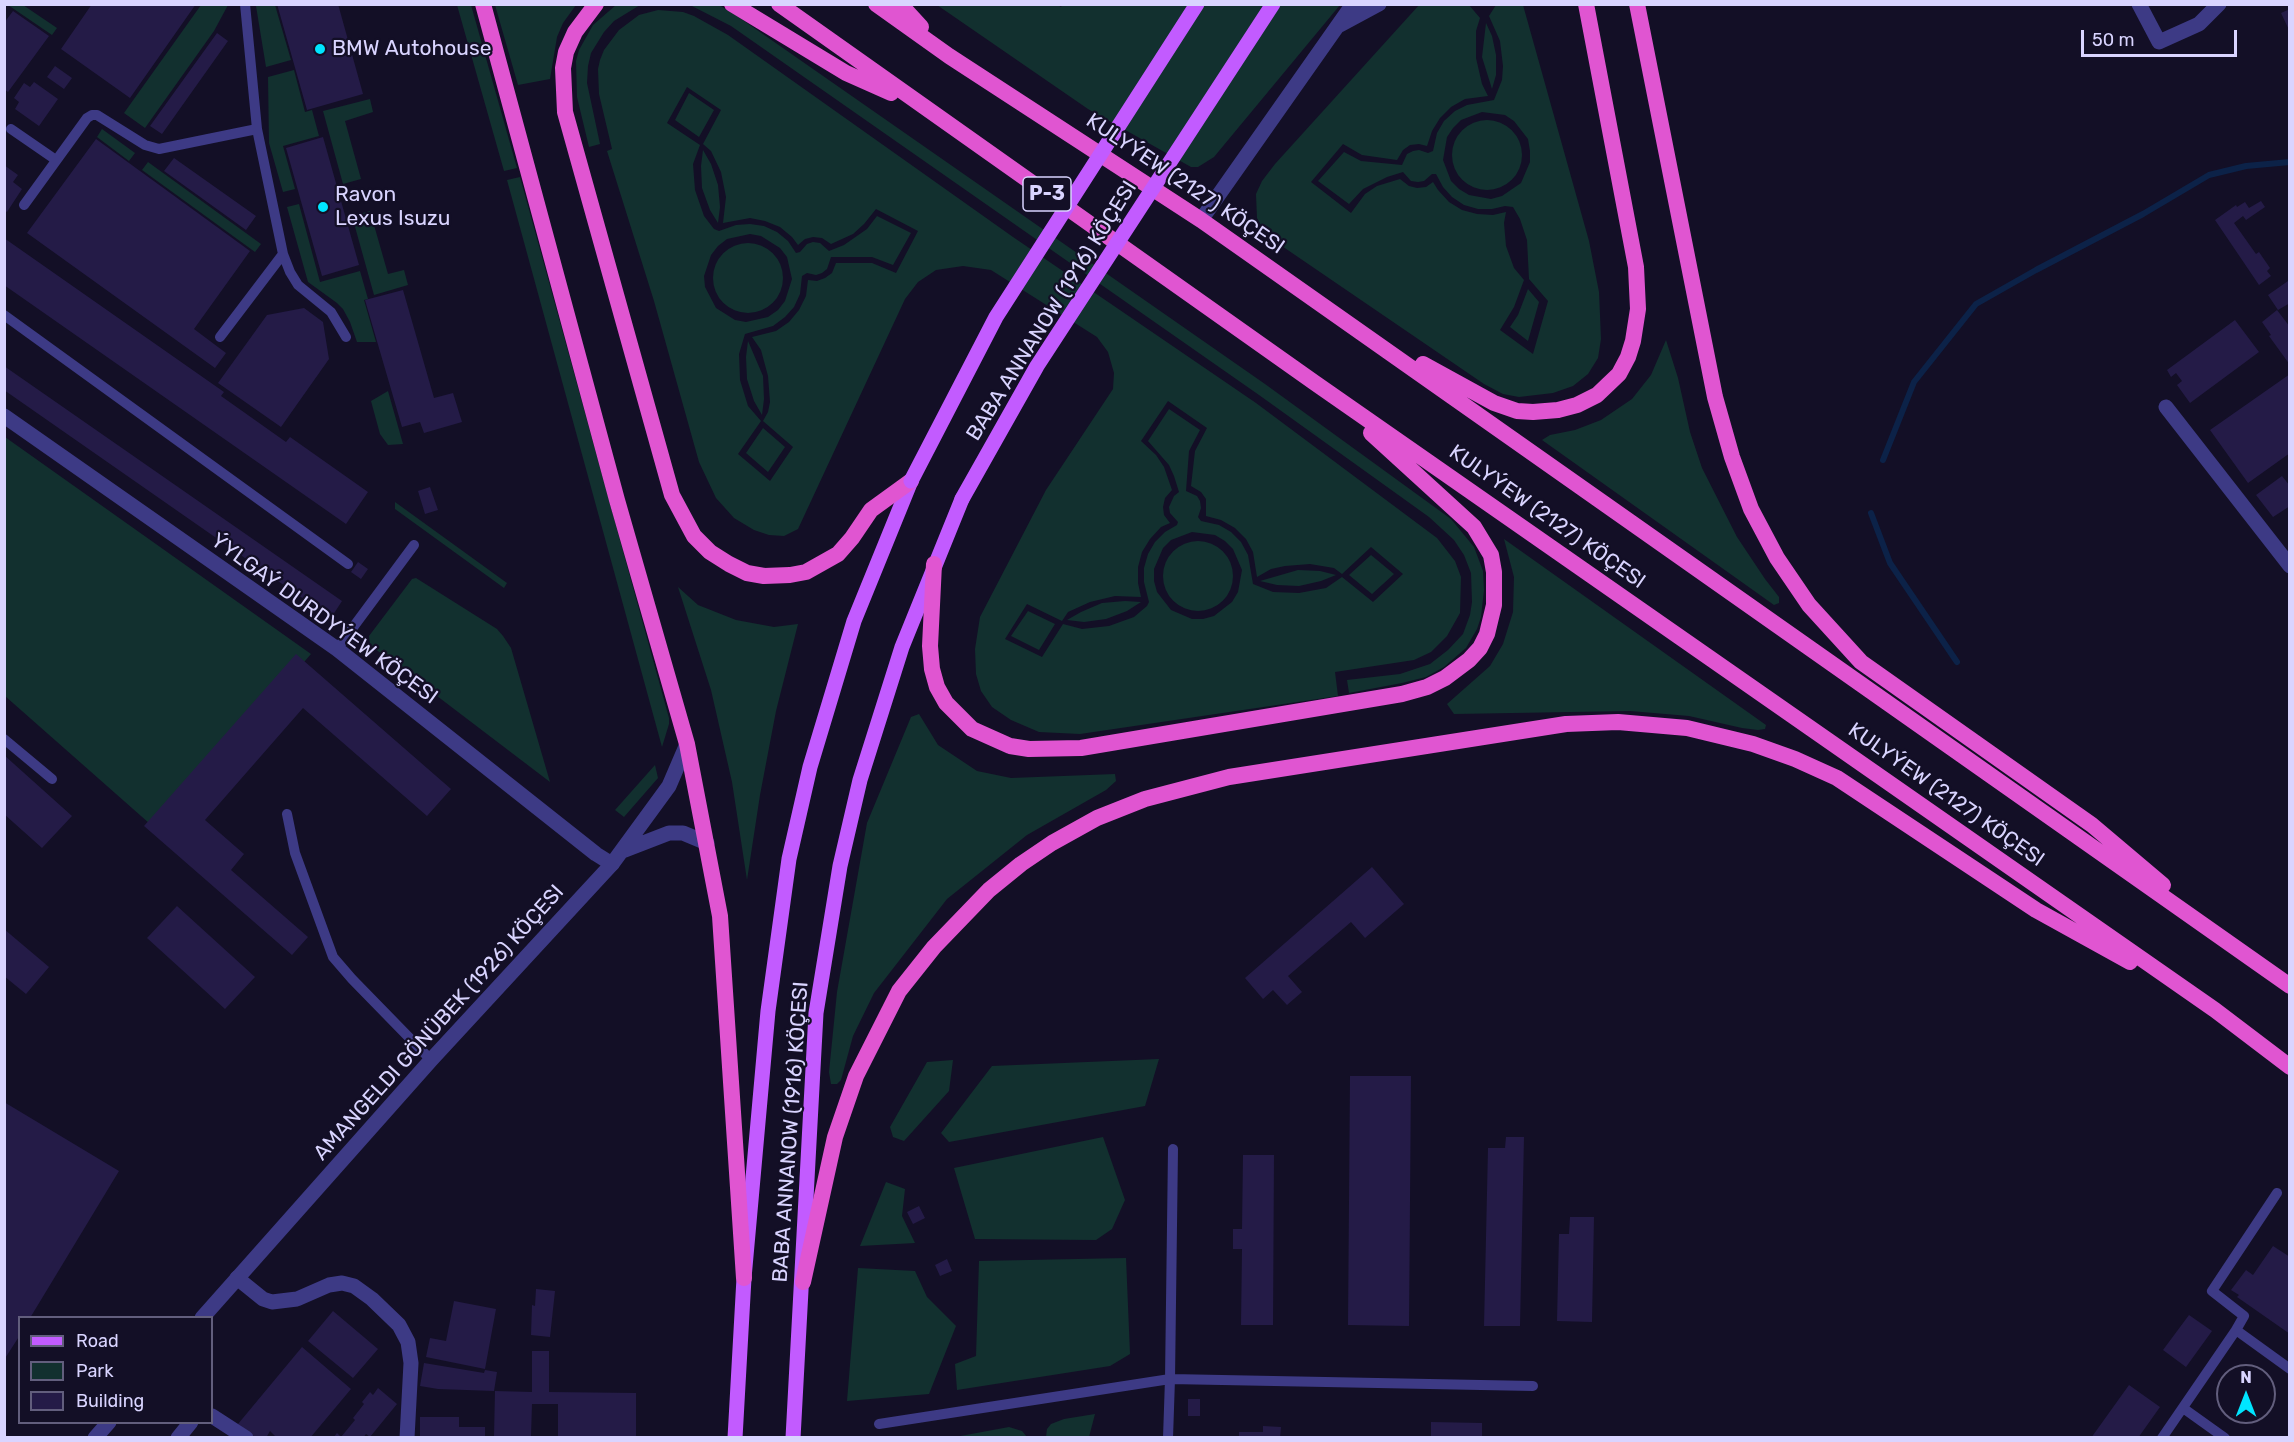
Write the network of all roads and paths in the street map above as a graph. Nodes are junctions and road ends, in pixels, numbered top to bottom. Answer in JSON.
{"nodes":[{"id":1,"x":245,"y":4,"type":"edge"},
{"id":2,"x":483,"y":4,"type":"edge"},
{"id":3,"x":596,"y":4,"type":"edge"},
{"id":4,"x":732,"y":4,"type":"edge"},
{"id":5,"x":779,"y":4,"type":"edge"},
{"id":6,"x":876,"y":4,"type":"edge"},
{"id":7,"x":900,"y":4,"type":"edge"},
{"id":8,"x":1197,"y":4,"type":"edge"},
{"id":9,"x":1273,"y":4,"type":"edge"},
{"id":10,"x":1353,"y":4,"type":"edge"},
{"id":11,"x":1380,"y":4,"type":"edge"},
{"id":12,"x":1586,"y":4,"type":"edge"},
{"id":13,"x":1637,"y":4,"type":"edge"},
{"id":14,"x":2139,"y":4,"type":"edge"},
{"id":15,"x":2219,"y":4,"type":"edge"},
{"id":16,"x":1335,"y":28,"type":"junction"},
{"id":17,"x":949,"y":56,"type":"junction"},
{"id":18,"x":928,"y":110,"type":"junction"},
{"id":19,"x":11,"y":129,"type":"dead end"},
{"id":20,"x":257,"y":129,"type":"junction"},
{"id":21,"x":56,"y":160,"type":"junction"},
{"id":22,"x":24,"y":205,"type":"dead end"},
{"id":23,"x":1201,"y":220,"type":"junction"},
{"id":24,"x":283,"y":254,"type":"junction"},
{"id":25,"x":4,"y":315,"type":"edge"},
{"id":26,"x":1352,"y":325,"type":"junction"},
{"id":27,"x":220,"y":337,"type":"dead end"},
{"id":28,"x":346,"y":337,"type":"dead end"},
{"id":29,"x":1315,"y":383,"type":"junction"},
{"id":30,"x":2166,"y":407,"type":"dead end"},
{"id":31,"x":4,"y":416,"type":"edge"},
{"id":32,"x":911,"y":481,"type":"junction"},
{"id":33,"x":414,"y":545,"type":"dead end"},
{"id":34,"x":348,"y":564,"type":"dead end"},
{"id":35,"x":934,"y":564,"type":"junction"},
{"id":36,"x":2289,"y":566,"type":"edge"},
{"id":37,"x":337,"y":649,"type":"junction"},
{"id":38,"x":4,"y":740,"type":"edge"},
{"id":39,"x":687,"y":744,"type":"junction"},
{"id":40,"x":52,"y":779,"type":"dead end"},
{"id":41,"x":287,"y":813,"type":"dead end"},
{"id":42,"x":707,"y":843,"type":"junction"},
{"id":43,"x":625,"y":850,"type":"junction"},
{"id":44,"x":612,"y":864,"type":"junction"},
{"id":45,"x":2253,"y":961,"type":"junction"},
{"id":46,"x":2289,"y":986,"type":"edge"},
{"id":47,"x":2215,"y":1010,"type":"junction"},
{"id":48,"x":431,"y":1060,"type":"junction"},
{"id":49,"x":2289,"y":1067,"type":"edge"},
{"id":50,"x":1173,"y":1149,"type":"dead end"},
{"id":51,"x":2277,"y":1193,"type":"dead end"},
{"id":52,"x":237,"y":1278,"type":"junction"},
{"id":53,"x":744,"y":1278,"type":"junction"},
{"id":54,"x":802,"y":1282,"type":"junction"},
{"id":55,"x":203,"y":1316,"type":"edge"},
{"id":56,"x":2236,"y":1330,"type":"junction"},
{"id":57,"x":2289,"y":1369,"type":"edge"},
{"id":58,"x":1170,"y":1379,"type":"junction"},
{"id":59,"x":1533,"y":1386,"type":"dead end"},
{"id":60,"x":2183,"y":1408,"type":"junction"},
{"id":61,"x":213,"y":1417,"type":"edge"},
{"id":62,"x":107,"y":1424,"type":"edge"},
{"id":63,"x":189,"y":1424,"type":"edge"},
{"id":64,"x":879,"y":1424,"type":"dead end"},
{"id":65,"x":95,"y":1437,"type":"edge"},
{"id":66,"x":178,"y":1437,"type":"edge"},
{"id":67,"x":246,"y":1437,"type":"edge"},
{"id":68,"x":407,"y":1437,"type":"edge"},
{"id":69,"x":735,"y":1437,"type":"edge"},
{"id":70,"x":794,"y":1437,"type":"edge"},
{"id":71,"x":1168,"y":1437,"type":"edge"},
{"id":72,"x":2162,"y":1437,"type":"edge"},
{"id":73,"x":2225,"y":1437,"type":"edge"}],
"edges":[{"from":1,"to":20,"type":"lane"},
{"from":2,"to":39,"type":"highway"},
{"from":3,"to":32,"type":"highway"},
{"from":4,"to":18,"type":"highway"},
{"from":5,"to":18,"type":"highway","name":"KULYÝEW (2127) KÖÇESI","number":"P-3"},
{"from":6,"to":17,"type":"highway","name":"KULYÝEW (2127) KÖÇESI"},
{"from":7,"to":17,"type":"highway"},
{"from":8,"to":32,"type":"main road","name":"BABA ANNANOW (1916) KÖÇESI","bridge":true},
{"from":9,"to":35,"type":"main road","name":"BABA ANNANOW (1916) KÖÇESI","bridge":true},
{"from":10,"to":16,"type":"street"},
{"from":11,"to":16,"type":"street"},
{"from":12,"to":26,"type":"highway"},
{"from":13,"to":45,"type":"highway"},
{"from":14,"to":15,"type":"street"},
{"from":16,"to":23,"type":"street"},
{"from":17,"to":23,"type":"highway","name":"KULYÝEW (2127) KÖÇESI"},
{"from":18,"to":29,"type":"highway","name":"KULYÝEW (2127) KÖÇESI","number":"P-3"},
{"from":19,"to":21,"type":"lane"},
{"from":20,"to":21,"type":"lane"},
{"from":20,"to":24,"type":"lane"},
{"from":21,"to":22,"type":"lane"},
{"from":23,"to":26,"type":"highway","name":"KULYÝEW (2127) KÖÇESI"},
{"from":24,"to":27,"type":"lane"},
{"from":24,"to":28,"type":"lane"},
{"from":25,"to":34,"type":"lane"},
{"from":26,"to":45,"type":"highway","name":"KULYÝEW (2127) KÖÇESI"},
{"from":29,"to":35,"type":"highway"},
{"from":29,"to":47,"type":"highway","name":"KULYÝEW (2127) KÖÇESI"},
{"from":30,"to":36,"type":"street"},
{"from":31,"to":37,"type":"street","name":"ÝYLGAÝ DURDYÝEW KÖÇESI"},
{"from":32,"to":53,"type":"main road","name":"BABA ANNANOW (1916) KÖÇESI"},
{"from":33,"to":37,"type":"lane"},
{"from":35,"to":54,"type":"main road","name":"BABA ANNANOW (1916) KÖÇESI"},
{"from":37,"to":44,"type":"street","name":"ÝYLGAÝ DURDYÝEW KÖÇESI"},
{"from":38,"to":40,"type":"lane"},
{"from":39,"to":42,"type":"highway"},
{"from":39,"to":43,"type":"street","name":"AMANGELDI GÖNÜBEK (1926) KÖÇESI"},
{"from":41,"to":48,"type":"lane"},
{"from":42,"to":43,"type":"street"},
{"from":42,"to":53,"type":"highway"},
{"from":43,"to":44,"type":"street","name":"AMANGELDI GÖNÜBEK (1926) KÖÇESI"},
{"from":44,"to":48,"type":"street","name":"AMANGELDI GÖNÜBEK (1926) KÖÇESI"},
{"from":45,"to":46,"type":"highway","name":"KULYÝEW (2127) KÖÇESI"},
{"from":47,"to":49,"type":"highway","name":"KULYÝEW (2127) KÖÇESI"},
{"from":47,"to":54,"type":"highway"},
{"from":48,"to":52,"type":"street","name":"AMANGELDI GÖNÜBEK (1926) KÖÇESI"},
{"from":50,"to":58,"type":"lane"},
{"from":51,"to":56,"type":"lane"},
{"from":52,"to":55,"type":"street","name":"AMANGELDI GÖNÜBEK (1926) KÖÇESI"},
{"from":52,"to":68,"type":"street"},
{"from":53,"to":69,"type":"main road","name":"BABA ANNANOW (1916) KÖÇESI"},
{"from":54,"to":70,"type":"main road","name":"BABA ANNANOW (1916) KÖÇESI"},
{"from":56,"to":57,"type":"lane"},
{"from":56,"to":60,"type":"lane"},
{"from":58,"to":59,"type":"lane"},
{"from":58,"to":64,"type":"lane"},
{"from":58,"to":71,"type":"lane"},
{"from":60,"to":72,"type":"lane"},
{"from":60,"to":73,"type":"lane"},
{"from":61,"to":67,"type":"street"},
{"from":62,"to":65,"type":"street"},
{"from":63,"to":66,"type":"street"}]}
